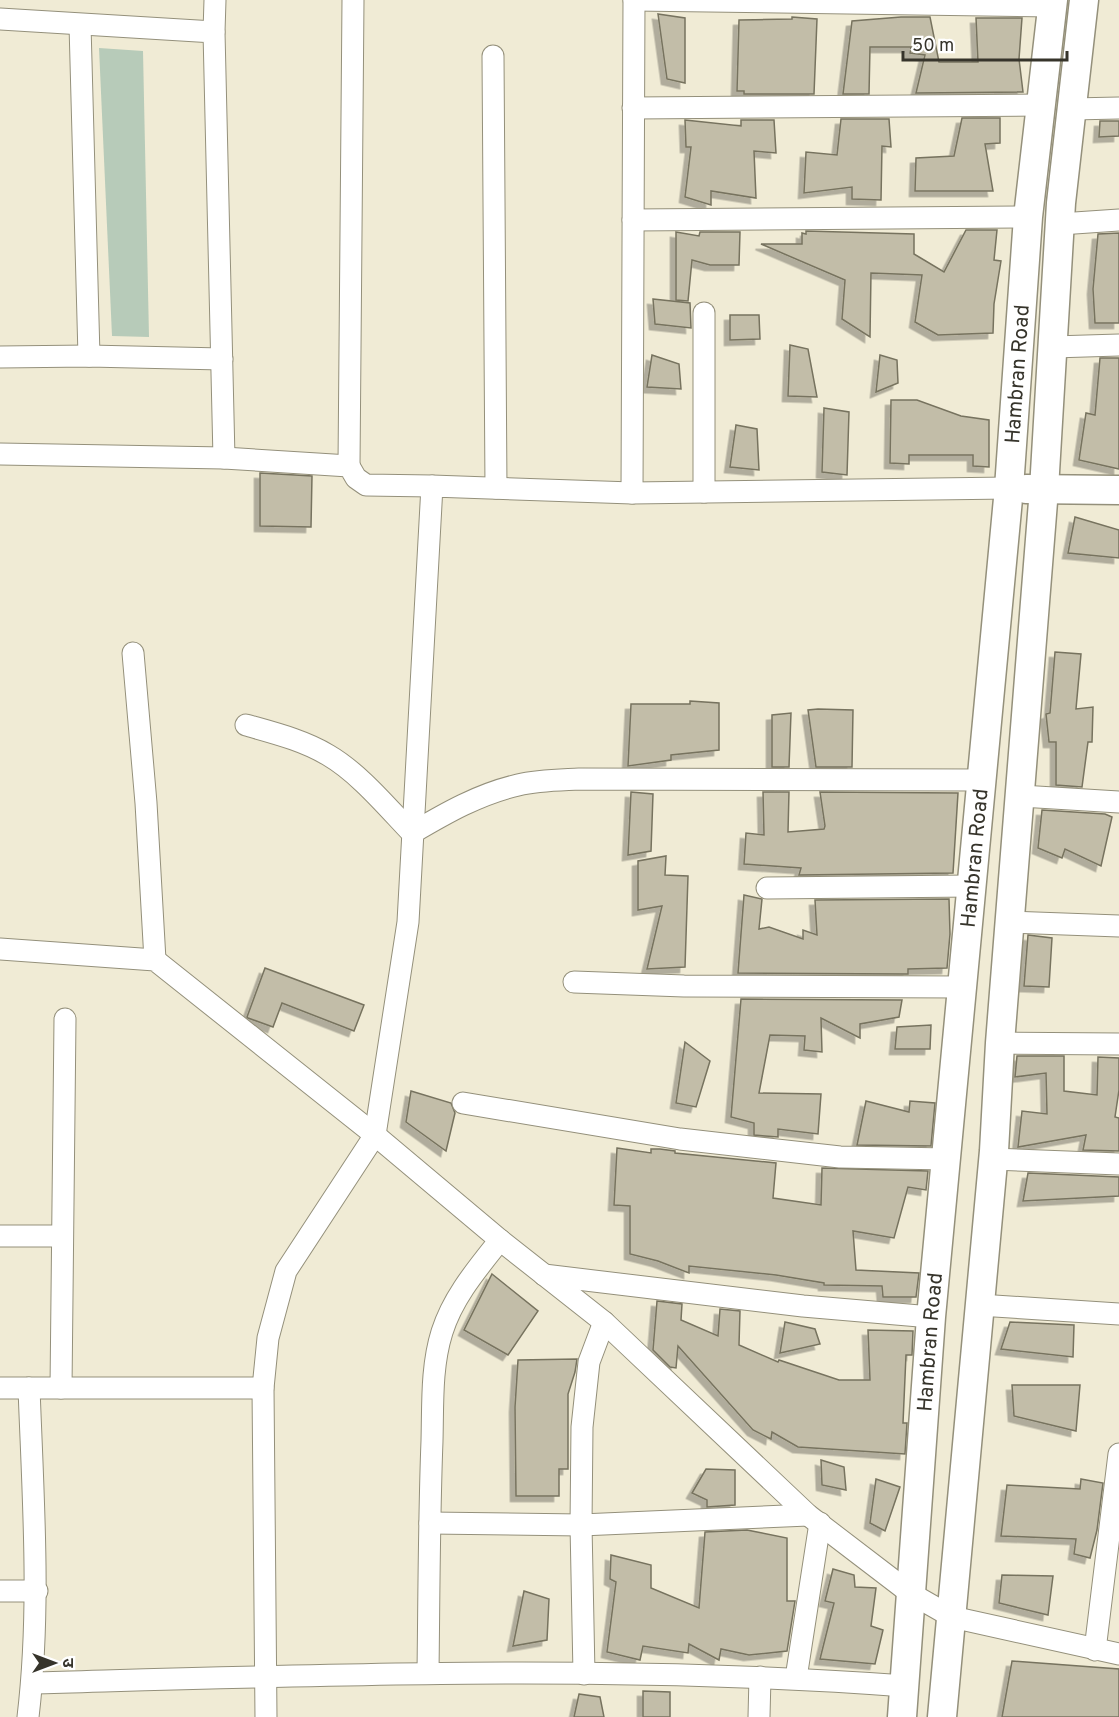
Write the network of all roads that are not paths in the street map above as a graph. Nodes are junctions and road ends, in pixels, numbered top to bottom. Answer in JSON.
{"nodes":[{"id":1,"x":215,"y":0,"type":"edge"},
{"id":2,"x":353,"y":0,"type":"edge"},
{"id":3,"x":634,"y":0,"type":"edge"},
{"id":4,"x":1084,"y":0,"type":"edge"},
{"id":5,"x":1053,"y":3,"type":"edge"},
{"id":6,"x":0,"y":19,"type":"edge"},
{"id":7,"x":80,"y":25,"type":"junction"},
{"id":8,"x":214,"y":32,"type":"junction"},
{"id":9,"x":493,"y":56,"type":"dead end"},
{"id":10,"x":1041,"y":105,"type":"junction"},
{"id":11,"x":633,"y":108,"type":"junction"},
{"id":12,"x":1119,"y":108,"type":"edge"},
{"id":13,"x":1072,"y":109,"type":"junction"},
{"id":14,"x":1028,"y":217,"type":"junction"},
{"id":15,"x":633,"y":220,"type":"junction"},
{"id":16,"x":1119,"y":220,"type":"edge"},
{"id":17,"x":1060,"y":224,"type":"junction"},
{"id":18,"x":704,"y":313,"type":"dead end"},
{"id":19,"x":1119,"y":345,"type":"edge"},
{"id":20,"x":1053,"y":347,"type":"junction"},
{"id":21,"x":89,"y":356,"type":"junction"},
{"id":22,"x":0,"y":357,"type":"edge"},
{"id":23,"x":222,"y":359,"type":"junction"},
{"id":24,"x":0,"y":454,"type":"edge"},
{"id":25,"x":224,"y":458,"type":"junction"},
{"id":26,"x":349,"y":466,"type":"junction"},
{"id":27,"x":432,"y":486,"type":"junction"},
{"id":28,"x":496,"y":488,"type":"junction"},
{"id":29,"x":1009,"y":488,"type":"junction"},
{"id":30,"x":1044,"y":489,"type":"junction"},
{"id":31,"x":1119,"y":490,"type":"edge"},
{"id":32,"x":704,"y":492,"type":"junction"},
{"id":33,"x":632,"y":493,"type":"junction"},
{"id":34,"x":134,"y":653,"type":"dead end"},
{"id":35,"x":246,"y":725,"type":"dead end"},
{"id":36,"x":983,"y":780,"type":"junction"},
{"id":37,"x":1021,"y":796,"type":"junction"},
{"id":38,"x":1119,"y":802,"type":"edge"},
{"id":39,"x":412,"y":833,"type":"junction"},
{"id":40,"x":972,"y":886,"type":"junction"},
{"id":41,"x":767,"y":888,"type":"dead end"},
{"id":42,"x":1011,"y":922,"type":"junction"},
{"id":43,"x":1119,"y":926,"type":"edge"},
{"id":44,"x":0,"y":949,"type":"edge"},
{"id":45,"x":155,"y":960,"type":"junction"},
{"id":46,"x":574,"y":982,"type":"dead end"},
{"id":47,"x":963,"y":987,"type":"junction"},
{"id":48,"x":64,"y":1019,"type":"dead end"},
{"id":49,"x":1000,"y":1043,"type":"junction"},
{"id":50,"x":1119,"y":1044,"type":"edge"},
{"id":51,"x":463,"y":1102,"type":"dead end"},
{"id":52,"x":375,"y":1135,"type":"junction"},
{"id":53,"x":947,"y":1160,"type":"junction"},
{"id":54,"x":993,"y":1160,"type":"junction"},
{"id":55,"x":1119,"y":1164,"type":"edge"},
{"id":56,"x":0,"y":1236,"type":"edge"},
{"id":57,"x":62,"y":1236,"type":"junction"},
{"id":58,"x":500,"y":1240,"type":"junction"},
{"id":59,"x":544,"y":1275,"type":"junction"},
{"id":60,"x":979,"y":1305,"type":"junction"},
{"id":61,"x":1119,"y":1314,"type":"edge"},
{"id":62,"x":931,"y":1317,"type":"junction"},
{"id":63,"x":604,"y":1322,"type":"junction"},
{"id":64,"x":0,"y":1388,"type":"edge"},
{"id":65,"x":29,"y":1388,"type":"junction"},
{"id":66,"x":60,"y":1388,"type":"junction"},
{"id":67,"x":263,"y":1388,"type":"junction"},
{"id":68,"x":1119,"y":1455,"type":"edge"},
{"id":69,"x":814,"y":1519,"type":"junction"},
{"id":70,"x":430,"y":1523,"type":"junction"},
{"id":71,"x":581,"y":1526,"type":"junction"},
{"id":72,"x":0,"y":1591,"type":"edge"},
{"id":73,"x":37,"y":1591,"type":"junction"},
{"id":74,"x":910,"y":1593,"type":"junction"},
{"id":75,"x":952,"y":1617,"type":"junction"},
{"id":76,"x":1095,"y":1650,"type":"junction"},
{"id":77,"x":1119,"y":1654,"type":"edge"},
{"id":78,"x":428,"y":1674,"type":"junction"},
{"id":79,"x":585,"y":1674,"type":"junction"},
{"id":80,"x":265,"y":1677,"type":"junction"},
{"id":81,"x":760,"y":1677,"type":"junction"},
{"id":82,"x":796,"y":1678,"type":"junction"},
{"id":83,"x":32,"y":1683,"type":"junction"},
{"id":84,"x":905,"y":1686,"type":"junction"},
{"id":85,"x":28,"y":1717,"type":"edge"},
{"id":86,"x":266,"y":1717,"type":"edge"},
{"id":87,"x":759,"y":1717,"type":"edge"},
{"id":88,"x":902,"y":1717,"type":"edge"},
{"id":89,"x":942,"y":1717,"type":"edge"}],
"edges":[{"from":1,"to":8,"type":"street"},
{"from":2,"to":26,"type":"street"},
{"from":3,"to":5,"type":"street"},
{"from":3,"to":11,"type":"street"},
{"from":4,"to":13,"type":"main road","name":"Hambran Road"},
{"from":5,"to":10,"type":"main road","name":"Hambran Road"},
{"from":6,"to":7,"type":"street"},
{"from":7,"to":8,"type":"street"},
{"from":7,"to":21,"type":"street"},
{"from":8,"to":23,"type":"street"},
{"from":9,"to":28,"type":"street"},
{"from":10,"to":11,"type":"street"},
{"from":10,"to":14,"type":"main road","name":"Hambran Road"},
{"from":11,"to":15,"type":"street"},
{"from":12,"to":13,"type":"street"},
{"from":13,"to":17,"type":"main road","name":"Hambran Road"},
{"from":14,"to":15,"type":"street"},
{"from":14,"to":29,"type":"main road","name":"Hambran Road"},
{"from":15,"to":33,"type":"street"},
{"from":16,"to":17,"type":"street"},
{"from":17,"to":20,"type":"main road","name":"Hambran Road"},
{"from":18,"to":32,"type":"street"},
{"from":19,"to":20,"type":"street"},
{"from":20,"to":30,"type":"main road","name":"Hambran Road"},
{"from":21,"to":22,"type":"street"},
{"from":21,"to":23,"type":"street"},
{"from":23,"to":25,"type":"street"},
{"from":24,"to":25,"type":"street"},
{"from":25,"to":26,"type":"street"},
{"from":26,"to":27,"type":"street"},
{"from":27,"to":28,"type":"street"},
{"from":27,"to":39,"type":"street"},
{"from":28,"to":33,"type":"street"},
{"from":29,"to":30,"type":"main road"},
{"from":29,"to":32,"type":"street"},
{"from":29,"to":36,"type":"main road","name":"Hambran Road"},
{"from":30,"to":31,"type":"main road"},
{"from":30,"to":37,"type":"main road","name":"Hambran Road"},
{"from":32,"to":33,"type":"street"},
{"from":34,"to":45,"type":"street"},
{"from":35,"to":39,"type":"street"},
{"from":36,"to":39,"type":"street"},
{"from":36,"to":40,"type":"main road","name":"Hambran Road"},
{"from":37,"to":38,"type":"street"},
{"from":37,"to":42,"type":"main road","name":"Hambran Road"},
{"from":39,"to":52,"type":"street"},
{"from":40,"to":41,"type":"street"},
{"from":40,"to":47,"type":"main road","name":"Hambran Road"},
{"from":42,"to":43,"type":"street"},
{"from":42,"to":49,"type":"main road","name":"Hambran Road"},
{"from":44,"to":45,"type":"street"},
{"from":45,"to":52,"type":"street"},
{"from":46,"to":47,"type":"street"},
{"from":47,"to":53,"type":"main road","name":"Hambran Road"},
{"from":48,"to":57,"type":"street"},
{"from":49,"to":50,"type":"street"},
{"from":49,"to":54,"type":"main road","name":"Hambran Road"},
{"from":51,"to":53,"type":"street"},
{"from":52,"to":58,"type":"street"},
{"from":52,"to":67,"type":"street"},
{"from":53,"to":62,"type":"main road","name":"Hambran Road"},
{"from":54,"to":55,"type":"street"},
{"from":54,"to":60,"type":"main road","name":"Hambran Road"},
{"from":56,"to":57,"type":"street"},
{"from":57,"to":66,"type":"street"},
{"from":58,"to":59,"type":"street"},
{"from":58,"to":70,"type":"street"},
{"from":59,"to":62,"type":"street"},
{"from":59,"to":63,"type":"street"},
{"from":60,"to":61,"type":"street"},
{"from":60,"to":75,"type":"main road","name":"Hambran Road"},
{"from":62,"to":74,"type":"main road","name":"Hambran Road"},
{"from":63,"to":69,"type":"street"},
{"from":63,"to":71,"type":"street"},
{"from":64,"to":65,"type":"street"},
{"from":65,"to":66,"type":"street"},
{"from":65,"to":73,"type":"street"},
{"from":66,"to":67,"type":"street"},
{"from":67,"to":80,"type":"street"},
{"from":68,"to":76,"type":"street"},
{"from":69,"to":71,"type":"street"},
{"from":69,"to":74,"type":"street"},
{"from":69,"to":82,"type":"street"},
{"from":70,"to":71,"type":"street"},
{"from":70,"to":78,"type":"street"},
{"from":71,"to":79,"type":"street"},
{"from":72,"to":73,"type":"street"},
{"from":73,"to":83,"type":"street"},
{"from":74,"to":75,"type":"street"},
{"from":74,"to":84,"type":"main road","name":"Hambran Road"},
{"from":75,"to":76,"type":"street"},
{"from":75,"to":89,"type":"main road","name":"Hambran Road"},
{"from":76,"to":77,"type":"street"},
{"from":78,"to":79,"type":"street"},
{"from":78,"to":80,"type":"street"},
{"from":79,"to":81,"type":"street"},
{"from":80,"to":83,"type":"street"},
{"from":80,"to":86,"type":"street"},
{"from":81,"to":82,"type":"street"},
{"from":81,"to":87,"type":"street"},
{"from":82,"to":84,"type":"street"},
{"from":83,"to":85,"type":"street"},
{"from":84,"to":88,"type":"main road","name":"Hambran Road"}]}
